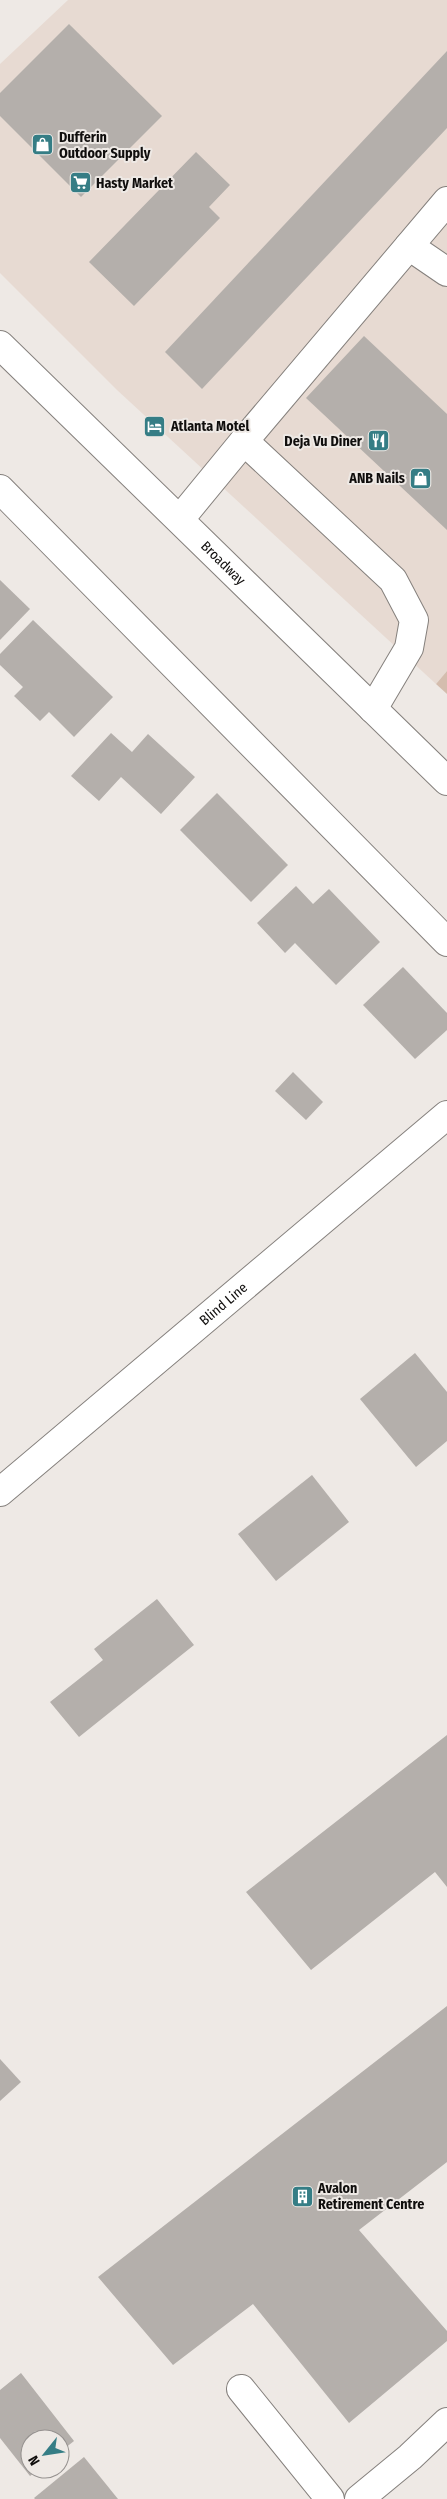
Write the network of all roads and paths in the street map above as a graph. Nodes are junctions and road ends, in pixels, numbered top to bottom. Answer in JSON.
{"nodes":[{"id":1,"x":447,"y":201,"type":"edge"},
{"id":2,"x":409,"y":246,"type":"junction"},
{"id":3,"x":447,"y":272,"type":"edge"},
{"id":4,"x":0,"y":345,"type":"edge"},
{"id":5,"x":244,"y":441,"type":"junction"},
{"id":6,"x":0,"y":489,"type":"edge"},
{"id":7,"x":180,"y":520,"type":"junction"},
{"id":8,"x":373,"y":709,"type":"junction"},
{"id":9,"x":447,"y":780,"type":"edge"},
{"id":10,"x":447,"y":942,"type":"edge"},
{"id":11,"x":447,"y":1115,"type":"edge"},
{"id":12,"x":0,"y":1492,"type":"edge"},
{"id":13,"x":241,"y":2389,"type":"dead end"},
{"id":14,"x":447,"y":2422,"type":"edge"},
{"id":15,"x":330,"y":2499,"type":"edge"},
{"id":16,"x":359,"y":2499,"type":"edge"}],
"edges":[{"from":1,"to":2,"type":"street"},
{"from":2,"to":3,"type":"street"},
{"from":2,"to":5,"type":"street"},
{"from":4,"to":7,"type":"street","name":"Broadway"},
{"from":5,"to":7,"type":"street"},
{"from":5,"to":8,"type":"street"},
{"from":6,"to":10,"type":"street"},
{"from":7,"to":8,"type":"street","name":"Broadway"},
{"from":8,"to":9,"type":"street","name":"Broadway"},
{"from":11,"to":12,"type":"street","name":"Blind Line"},
{"from":13,"to":15,"type":"street"},
{"from":14,"to":16,"type":"street"}]}
